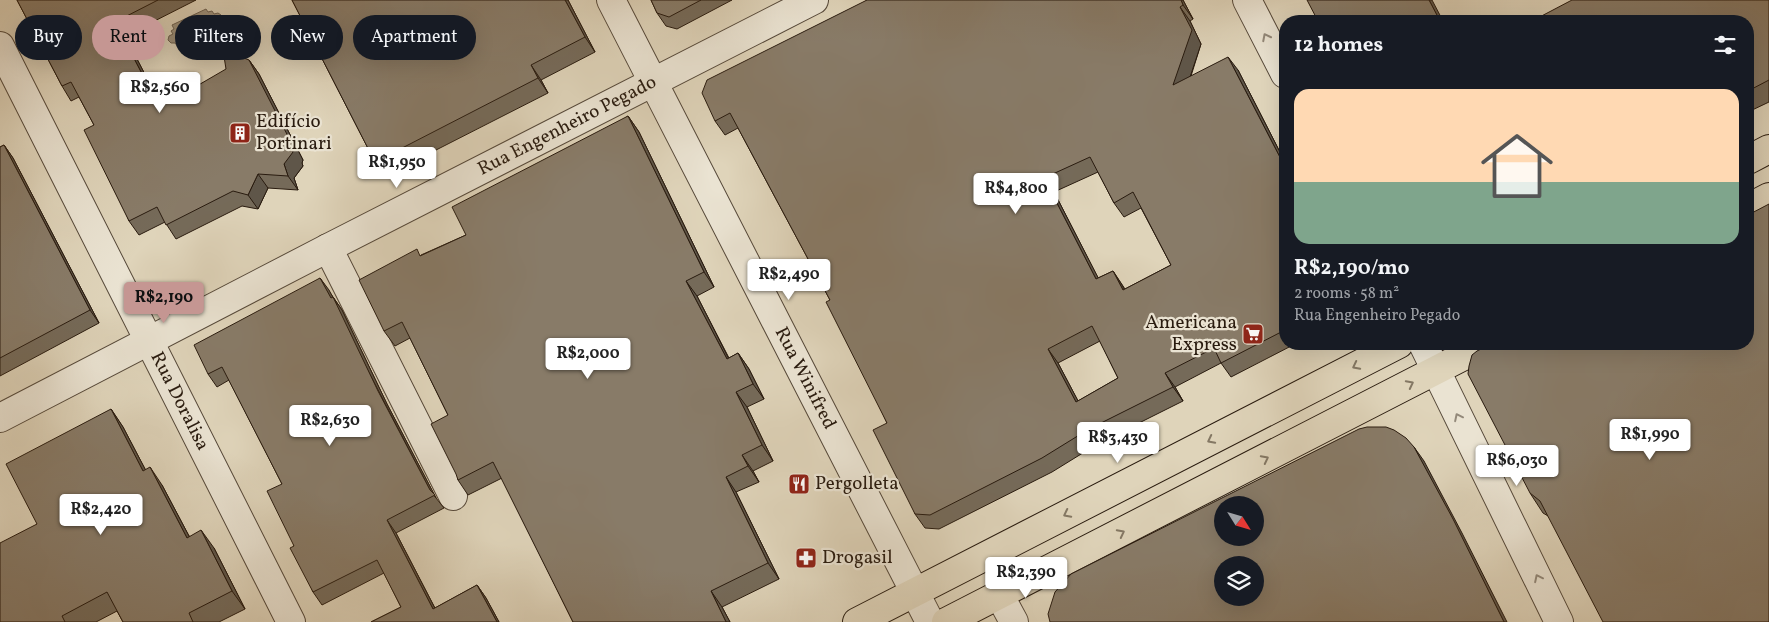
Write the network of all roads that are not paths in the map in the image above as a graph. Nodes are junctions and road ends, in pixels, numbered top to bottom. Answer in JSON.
{"nodes":[{"id":1,"x":612,"y":0,"type":"edge"},
{"id":2,"x":814,"y":0,"type":"edge"},
{"id":3,"x":1247,"y":0,"type":"edge"},
{"id":4,"x":0,"y":46,"type":"edge"},
{"id":5,"x":1279,"y":62,"type":"edge"},
{"id":6,"x":654,"y":82,"type":"junction"},
{"id":7,"x":1769,"y":149,"type":"edge"},
{"id":8,"x":1754,"y":157,"type":"edge"},
{"id":9,"x":1769,"y":197,"type":"edge"},
{"id":10,"x":1754,"y":205,"type":"edge"},
{"id":11,"x":328,"y":248,"type":"junction"},
{"id":12,"x":149,"y":341,"type":"junction"},
{"id":13,"x":1387,"y":350,"type":"edge"},
{"id":14,"x":1426,"y":350,"type":"edge"},
{"id":15,"x":1476,"y":350,"type":"edge"},
{"id":16,"x":1436,"y":371,"type":"junction"},
{"id":17,"x":0,"y":418,"type":"edge"},
{"id":18,"x":453,"y":496,"type":"dead end"},
{"id":19,"x":914,"y":593,"type":"junction"},
{"id":20,"x":1000,"y":596,"type":"junction"},
{"id":21,"x":291,"y":622,"type":"edge"},
{"id":22,"x":856,"y":622,"type":"edge"},
{"id":23,"x":930,"y":622,"type":"edge"},
{"id":24,"x":946,"y":622,"type":"edge"},
{"id":25,"x":1014,"y":622,"type":"edge"},
{"id":26,"x":1559,"y":622,"type":"edge"}],
"edges":[{"from":1,"to":6,"type":"street","name":"Rua Winifred"},
{"from":2,"to":6,"type":"street","name":"Rua Engenheiro Pegado"},
{"from":5,"to":3,"type":"street","one_way":true},
{"from":4,"to":12,"type":"street","name":"Rua Doralisa"},
{"from":6,"to":11,"type":"street","name":"Rua Engenheiro Pegado"},
{"from":6,"to":19,"type":"street","name":"Rua Winifred"},
{"from":7,"to":8,"type":"main road"},
{"from":9,"to":10,"type":"main road"},
{"from":11,"to":12,"type":"street","name":"Rua Engenheiro Pegado"},
{"from":11,"to":18,"type":"street"},
{"from":12,"to":17,"type":"street","name":"Rua Engenheiro Pegado"},
{"from":12,"to":21,"type":"street","name":"Rua Doralisa"},
{"from":13,"to":19,"type":"main road","one_way":true},
{"from":14,"to":16,"type":"street"},
{"from":15,"to":16,"type":"main road"},
{"from":20,"to":16,"type":"main road","one_way":true},
{"from":26,"to":16,"type":"street","one_way":true},
{"from":19,"to":22,"type":"main road"},
{"from":19,"to":23,"type":"street","name":"Rua Winifred"},
{"from":20,"to":24,"type":"main road"},
{"from":20,"to":25,"type":"street"}]}
